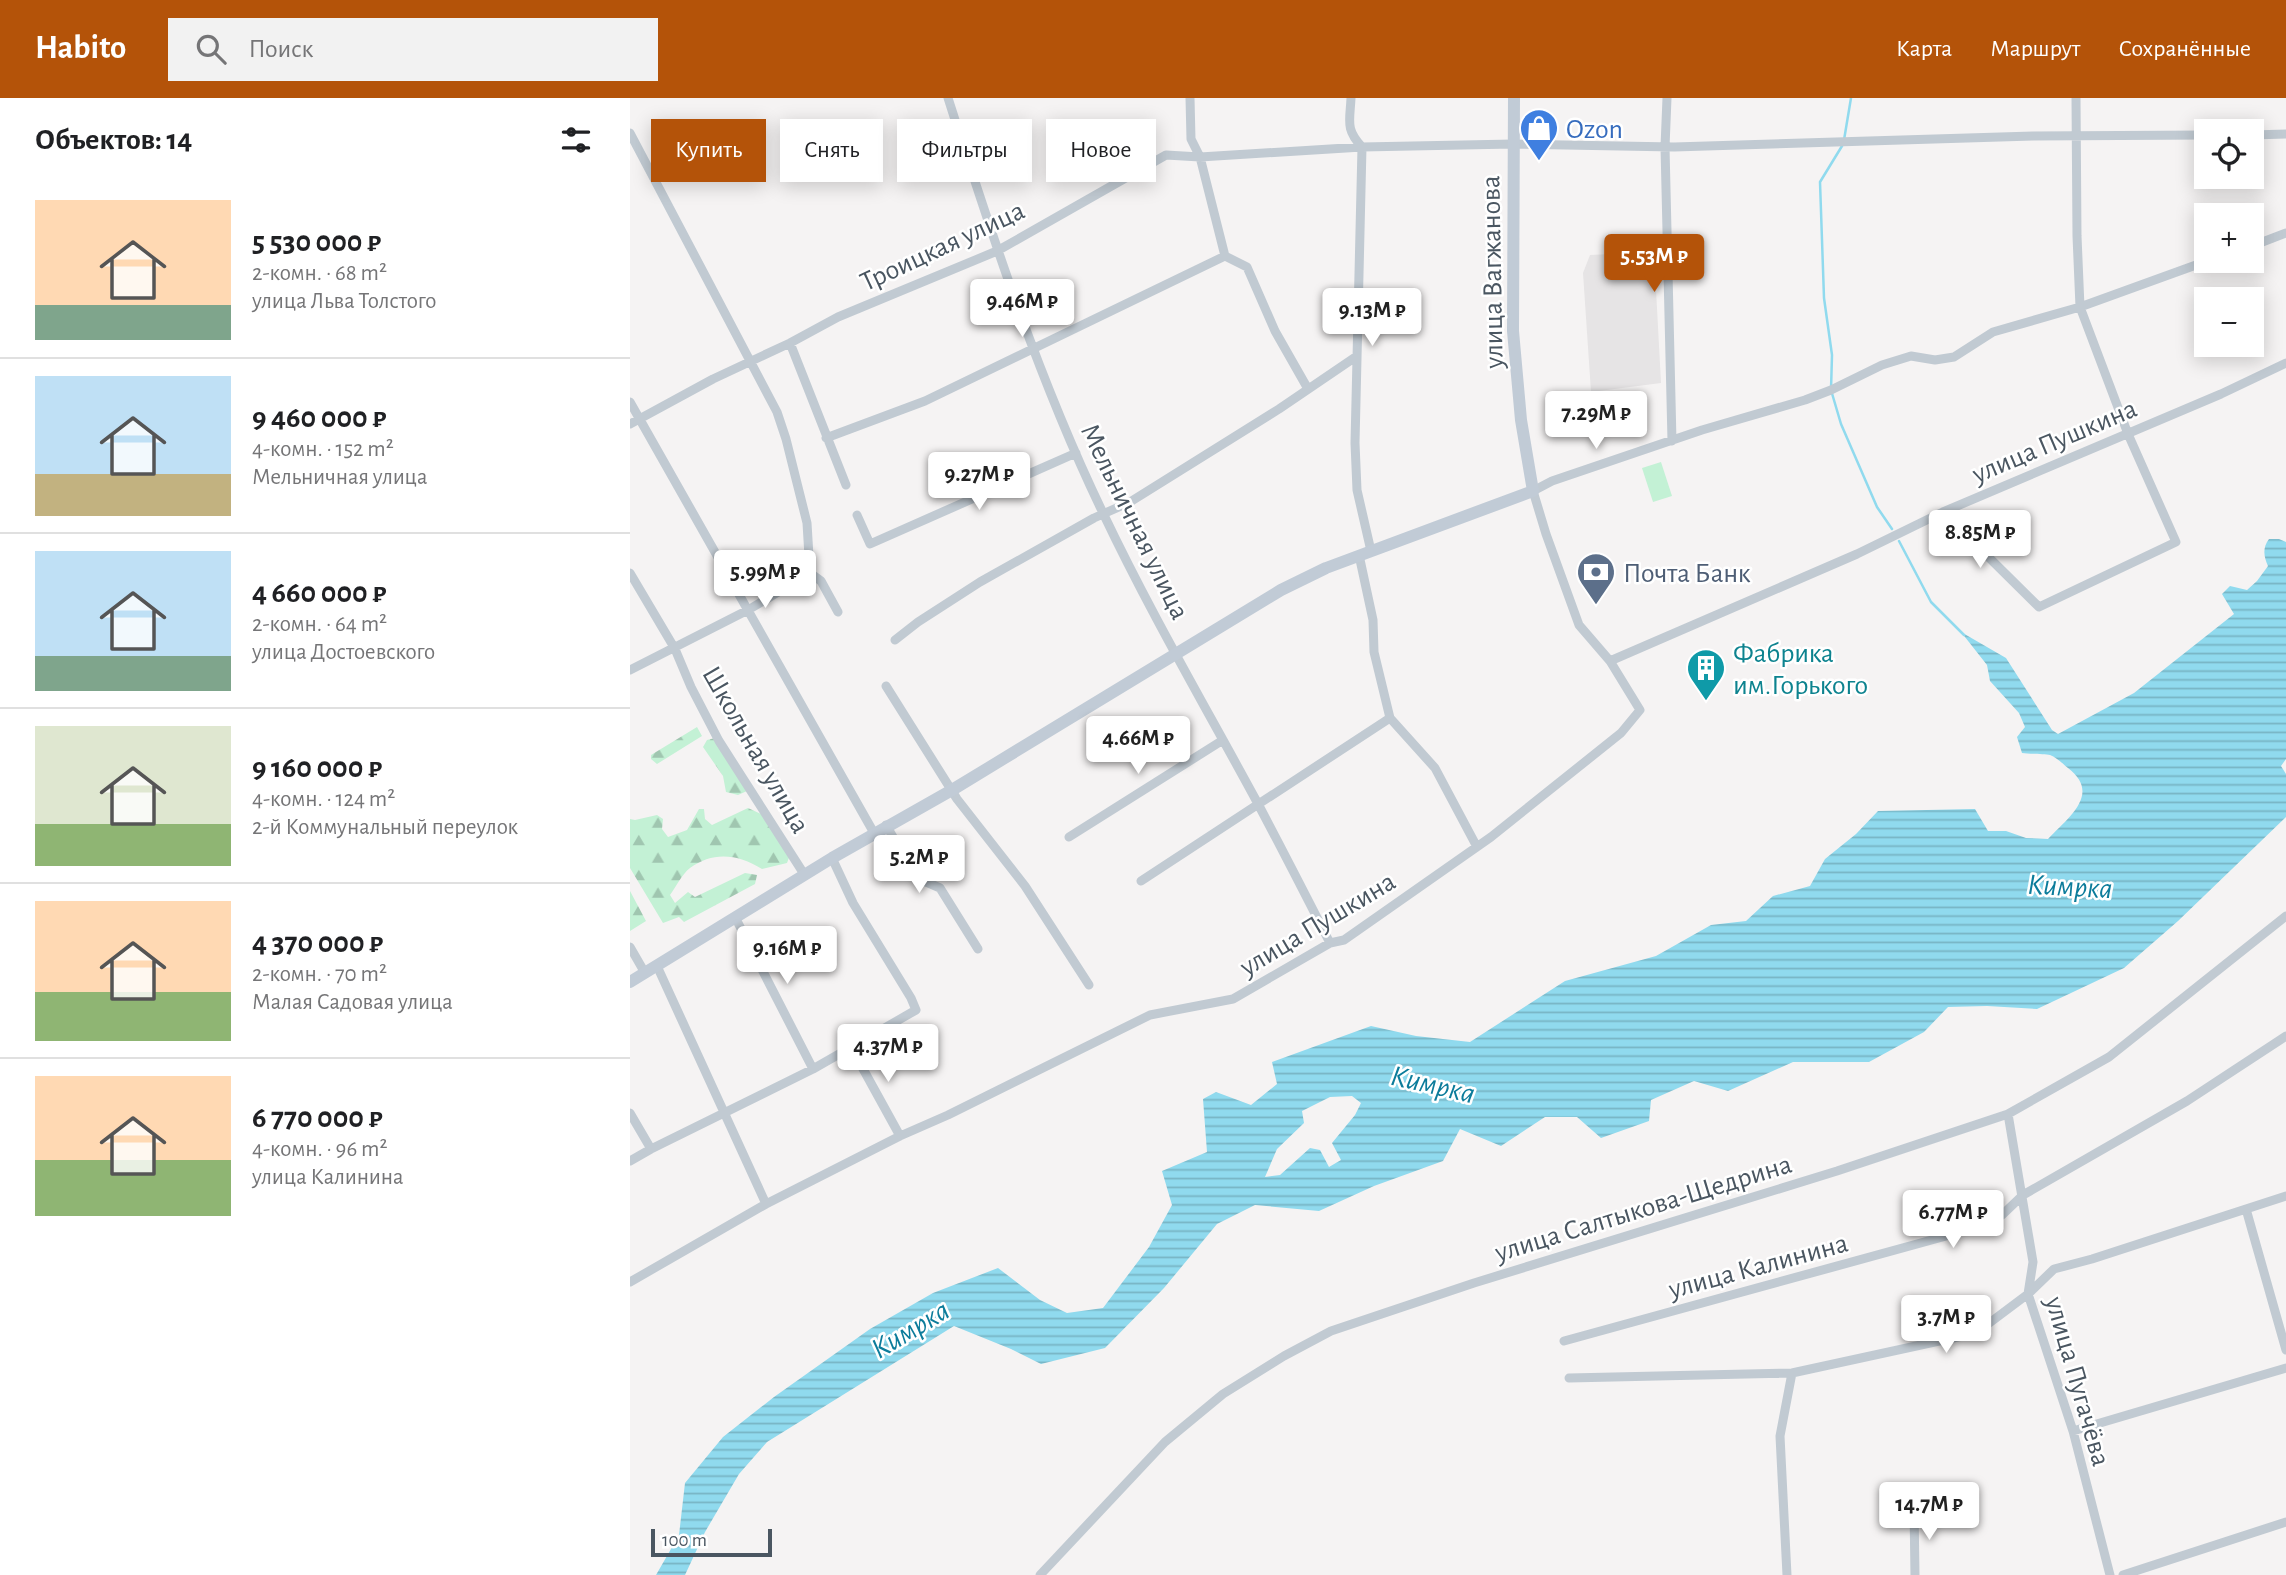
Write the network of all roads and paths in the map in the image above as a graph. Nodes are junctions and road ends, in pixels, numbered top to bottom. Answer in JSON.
{"nodes":[{"id":1,"x":948,"y":98,"type":"edge"},
{"id":2,"x":1190,"y":98,"type":"edge"},
{"id":3,"x":1351,"y":98,"type":"edge"},
{"id":4,"x":1514,"y":98,"type":"edge"},
{"id":5,"x":1667,"y":98,"type":"edge"},
{"id":6,"x":2076,"y":98,"type":"edge"},
{"id":7,"x":630,"y":133,"type":"edge"},
{"id":8,"x":2286,"y":134,"type":"edge"},
{"id":9,"x":2076,"y":135,"type":"junction"},
{"id":10,"x":2194,"y":135,"type":"edge"},
{"id":11,"x":2264,"y":135,"type":"edge"},
{"id":12,"x":1513,"y":144,"type":"junction"},
{"id":13,"x":1362,"y":147,"type":"junction"},
{"id":14,"x":1665,"y":147,"type":"junction"},
{"id":15,"x":1200,"y":157,"type":"junction"},
{"id":16,"x":2286,"y":233,"type":"edge"},
{"id":17,"x":2264,"y":241,"type":"edge"},
{"id":18,"x":997,"y":251,"type":"junction"},
{"id":19,"x":1225,"y":257,"type":"junction"},
{"id":20,"x":2194,"y":266,"type":"edge"},
{"id":21,"x":2080,"y":307,"type":"junction"},
{"id":22,"x":790,"y":343,"type":"junction"},
{"id":23,"x":1034,"y":350,"type":"junction"},
{"id":24,"x":1357,"y":356,"type":"junction"},
{"id":25,"x":752,"y":361,"type":"junction"},
{"id":26,"x":2286,"y":363,"type":"edge"},
{"id":27,"x":1308,"y":389,"type":"junction"},
{"id":28,"x":630,"y":402,"type":"edge"},
{"id":29,"x":635,"y":422,"type":"edge"},
{"id":30,"x":2128,"y":433,"type":"junction"},
{"id":31,"x":826,"y":438,"type":"junction"},
{"id":32,"x":1672,"y":441,"type":"junction"},
{"id":33,"x":1076,"y":453,"type":"junction"},
{"id":34,"x":846,"y":485,"type":"dead end"},
{"id":35,"x":1533,"y":491,"type":"junction"},
{"id":36,"x":1943,"y":512,"type":"junction"},
{"id":37,"x":1104,"y":514,"type":"junction"},
{"id":38,"x":857,"y":515,"type":"dead end"},
{"id":39,"x":1365,"y":553,"type":"junction"},
{"id":40,"x":630,"y":573,"type":"edge"},
{"id":41,"x":810,"y":573,"type":"junction"},
{"id":42,"x":748,"y":610,"type":"junction"},
{"id":43,"x":838,"y":612,"type":"dead end"},
{"id":44,"x":895,"y":640,"type":"dead end"},
{"id":45,"x":675,"y":649,"type":"junction"},
{"id":46,"x":1175,"y":653,"type":"junction"},
{"id":47,"x":1609,"y":661,"type":"junction"},
{"id":48,"x":630,"y":670,"type":"edge"},
{"id":49,"x":886,"y":686,"type":"dead end"},
{"id":50,"x":1640,"y":710,"type":"joint"},
{"id":51,"x":1390,"y":718,"type":"junction"},
{"id":52,"x":1223,"y":740,"type":"junction"},
{"id":53,"x":951,"y":790,"type":"junction"},
{"id":54,"x":1258,"y":804,"type":"junction"},
{"id":55,"x":886,"y":825,"type":"junction"},
{"id":56,"x":874,"y":833,"type":"junction"},
{"id":57,"x":1069,"y":837,"type":"dead end"},
{"id":58,"x":1477,"y":847,"type":"junction"},
{"id":59,"x":832,"y":858,"type":"junction"},
{"id":60,"x":804,"y":874,"type":"junction"},
{"id":61,"x":1141,"y":881,"type":"dead end"},
{"id":62,"x":2286,"y":916,"type":"edge"},
{"id":63,"x":735,"y":917,"type":"junction"},
{"id":64,"x":1330,"y":943,"type":"junction"},
{"id":65,"x":630,"y":947,"type":"edge"},
{"id":66,"x":978,"y":949,"type":"dead end"},
{"id":67,"x":651,"y":969,"type":"junction"},
{"id":68,"x":630,"y":982,"type":"edge"},
{"id":69,"x":1089,"y":985,"type":"dead end"},
{"id":70,"x":2286,"y":1036,"type":"edge"},
{"id":71,"x":851,"y":1046,"type":"junction"},
{"id":72,"x":813,"y":1069,"type":"junction"},
{"id":73,"x":724,"y":1112,"type":"junction"},
{"id":74,"x":630,"y":1113,"type":"edge"},
{"id":75,"x":2008,"y":1114,"type":"junction"},
{"id":76,"x":900,"y":1136,"type":"junction"},
{"id":77,"x":651,"y":1149,"type":"junction"},
{"id":78,"x":630,"y":1161,"type":"edge"},
{"id":79,"x":2023,"y":1195,"type":"junction"},
{"id":80,"x":2286,"y":1196,"type":"edge"},
{"id":81,"x":766,"y":1204,"type":"junction"},
{"id":82,"x":2246,"y":1209,"type":"junction"},
{"id":83,"x":630,"y":1282,"type":"edge"},
{"id":84,"x":2028,"y":1294,"type":"junction"},
{"id":85,"x":1564,"y":1341,"type":"dead end"},
{"id":86,"x":2286,"y":1350,"type":"edge"},
{"id":87,"x":2286,"y":1368,"type":"edge"},
{"id":88,"x":1792,"y":1373,"type":"junction"},
{"id":89,"x":1569,"y":1378,"type":"dead end"},
{"id":90,"x":2073,"y":1431,"type":"junction"},
{"id":91,"x":1914,"y":1509,"type":"dead end"},
{"id":92,"x":2286,"y":1522,"type":"edge"},
{"id":93,"x":1040,"y":1575,"type":"edge"},
{"id":94,"x":1787,"y":1575,"type":"edge"},
{"id":95,"x":1915,"y":1575,"type":"edge"},
{"id":96,"x":2110,"y":1575,"type":"edge"},
{"id":97,"x":2123,"y":1575,"type":"edge"}],
"edges":[{"from":1,"to":18,"type":"street","name":"Мельничная улица"},
{"from":2,"to":15,"type":"street"},
{"from":3,"to":13,"type":"street"},
{"from":4,"to":12,"type":"street","name":"улица Вагжанова"},
{"from":5,"to":14,"type":"street"},
{"from":6,"to":9,"type":"street"},
{"from":7,"to":25,"type":"street"},
{"from":8,"to":11,"type":"street"},
{"from":9,"to":10,"type":"street","name":"Троицкая улица"},
{"from":9,"to":14,"type":"street","name":"Троицкая улица"},
{"from":9,"to":21,"type":"street"},
{"from":12,"to":13,"type":"street","name":"Троицкая улица"},
{"from":12,"to":14,"type":"street","name":"Троицкая улица"},
{"from":12,"to":35,"type":"street","name":"улица Вагжанова"},
{"from":13,"to":15,"type":"street","name":"Троицкая улица"},
{"from":13,"to":24,"type":"street"},
{"from":14,"to":32,"type":"street"},
{"from":15,"to":18,"type":"street","name":"Троицкая улица"},
{"from":15,"to":19,"type":"street"},
{"from":16,"to":17,"type":"street"},
{"from":18,"to":22,"type":"street","name":"Троицкая улица"},
{"from":18,"to":23,"type":"street","name":"Мельничная улица"},
{"from":19,"to":23,"type":"street"},
{"from":19,"to":27,"type":"street"},
{"from":20,"to":21,"type":"street"},
{"from":21,"to":30,"type":"street"},
{"from":21,"to":32,"type":"street"},
{"from":22,"to":25,"type":"street","name":"Троицкая улица"},
{"from":22,"to":31,"type":"street"},
{"from":23,"to":31,"type":"street"},
{"from":23,"to":33,"type":"street","name":"Мельничная улица"},
{"from":24,"to":27,"type":"street"},
{"from":24,"to":39,"type":"street"},
{"from":25,"to":29,"type":"street","name":"Троицкая улица"},
{"from":25,"to":41,"type":"street"},
{"from":26,"to":30,"type":"street","name":"улица Пушкина"},
{"from":27,"to":37,"type":"street"},
{"from":28,"to":29,"type":"street"},
{"from":29,"to":42,"type":"street"},
{"from":30,"to":36,"type":"street","name":"улица Пушкина"},
{"from":30,"to":36,"type":"street"},
{"from":31,"to":34,"type":"street"},
{"from":32,"to":35,"type":"street"},
{"from":33,"to":37,"type":"street","name":"Мельничная улица"},
{"from":33,"to":38,"type":"street"},
{"from":35,"to":39,"type":"street"},
{"from":35,"to":47,"type":"street","name":"улица Вагжанова"},
{"from":36,"to":47,"type":"street","name":"улица Пушкина"},
{"from":37,"to":44,"type":"street"},
{"from":37,"to":46,"type":"street","name":"Мельничная улица"},
{"from":39,"to":46,"type":"street"},
{"from":39,"to":51,"type":"street"},
{"from":40,"to":45,"type":"street","name":"Школьная улица"},
{"from":41,"to":42,"type":"street"},
{"from":41,"to":43,"type":"street"},
{"from":42,"to":45,"type":"street"},
{"from":42,"to":56,"type":"street"},
{"from":45,"to":48,"type":"street"},
{"from":45,"to":60,"type":"street","name":"Школьная улица"},
{"from":46,"to":52,"type":"street","name":"Мельничная улица"},
{"from":46,"to":53,"type":"street"},
{"from":47,"to":50,"type":"street","name":"улица Вагжанова"},
{"from":49,"to":53,"type":"street"},
{"from":50,"to":58,"type":"street","name":"улица Пушкина"},
{"from":51,"to":54,"type":"street"},
{"from":51,"to":58,"type":"street"},
{"from":52,"to":54,"type":"street","name":"Мельничная улица"},
{"from":52,"to":57,"type":"street"},
{"from":53,"to":55,"type":"street"},
{"from":53,"to":69,"type":"street"},
{"from":54,"to":61,"type":"street"},
{"from":54,"to":64,"type":"street","name":"Мельничная улица"},
{"from":55,"to":56,"type":"street"},
{"from":55,"to":66,"type":"street"},
{"from":56,"to":59,"type":"street"},
{"from":58,"to":64,"type":"street","name":"улица Пушкина"},
{"from":59,"to":60,"type":"street"},
{"from":59,"to":71,"type":"street"},
{"from":60,"to":63,"type":"street"},
{"from":62,"to":75,"type":"street","name":"улица Салтыкова-Щедрина"},
{"from":63,"to":67,"type":"street"},
{"from":63,"to":72,"type":"street"},
{"from":64,"to":76,"type":"street","name":"улица Пушкина"},
{"from":65,"to":67,"type":"street"},
{"from":67,"to":68,"type":"street"},
{"from":67,"to":73,"type":"street"},
{"from":70,"to":79,"type":"street","name":"улица Калинина"},
{"from":71,"to":72,"type":"street"},
{"from":71,"to":76,"type":"street"},
{"from":72,"to":73,"type":"street"},
{"from":73,"to":77,"type":"street"},
{"from":73,"to":81,"type":"street"},
{"from":74,"to":77,"type":"street"},
{"from":75,"to":79,"type":"street","name":"улица Пугачёва"},
{"from":75,"to":93,"type":"street","name":"улица Салтыкова-Щедрина"},
{"from":76,"to":81,"type":"street","name":"улица Пушкина"},
{"from":77,"to":78,"type":"street"},
{"from":79,"to":84,"type":"street","name":"улица Пугачёва"},
{"from":79,"to":85,"type":"street","name":"улица Калинина"},
{"from":80,"to":82,"type":"street"},
{"from":81,"to":83,"type":"street","name":"улица Пушкина"},
{"from":82,"to":84,"type":"street"},
{"from":82,"to":86,"type":"street"},
{"from":84,"to":88,"type":"street"},
{"from":84,"to":90,"type":"street","name":"улица Пугачёва"},
{"from":87,"to":90,"type":"street"},
{"from":88,"to":89,"type":"street"},
{"from":88,"to":94,"type":"street"},
{"from":90,"to":96,"type":"street","name":"улица Пугачёва"},
{"from":91,"to":95,"type":"street"},
{"from":92,"to":97,"type":"street"}]}
